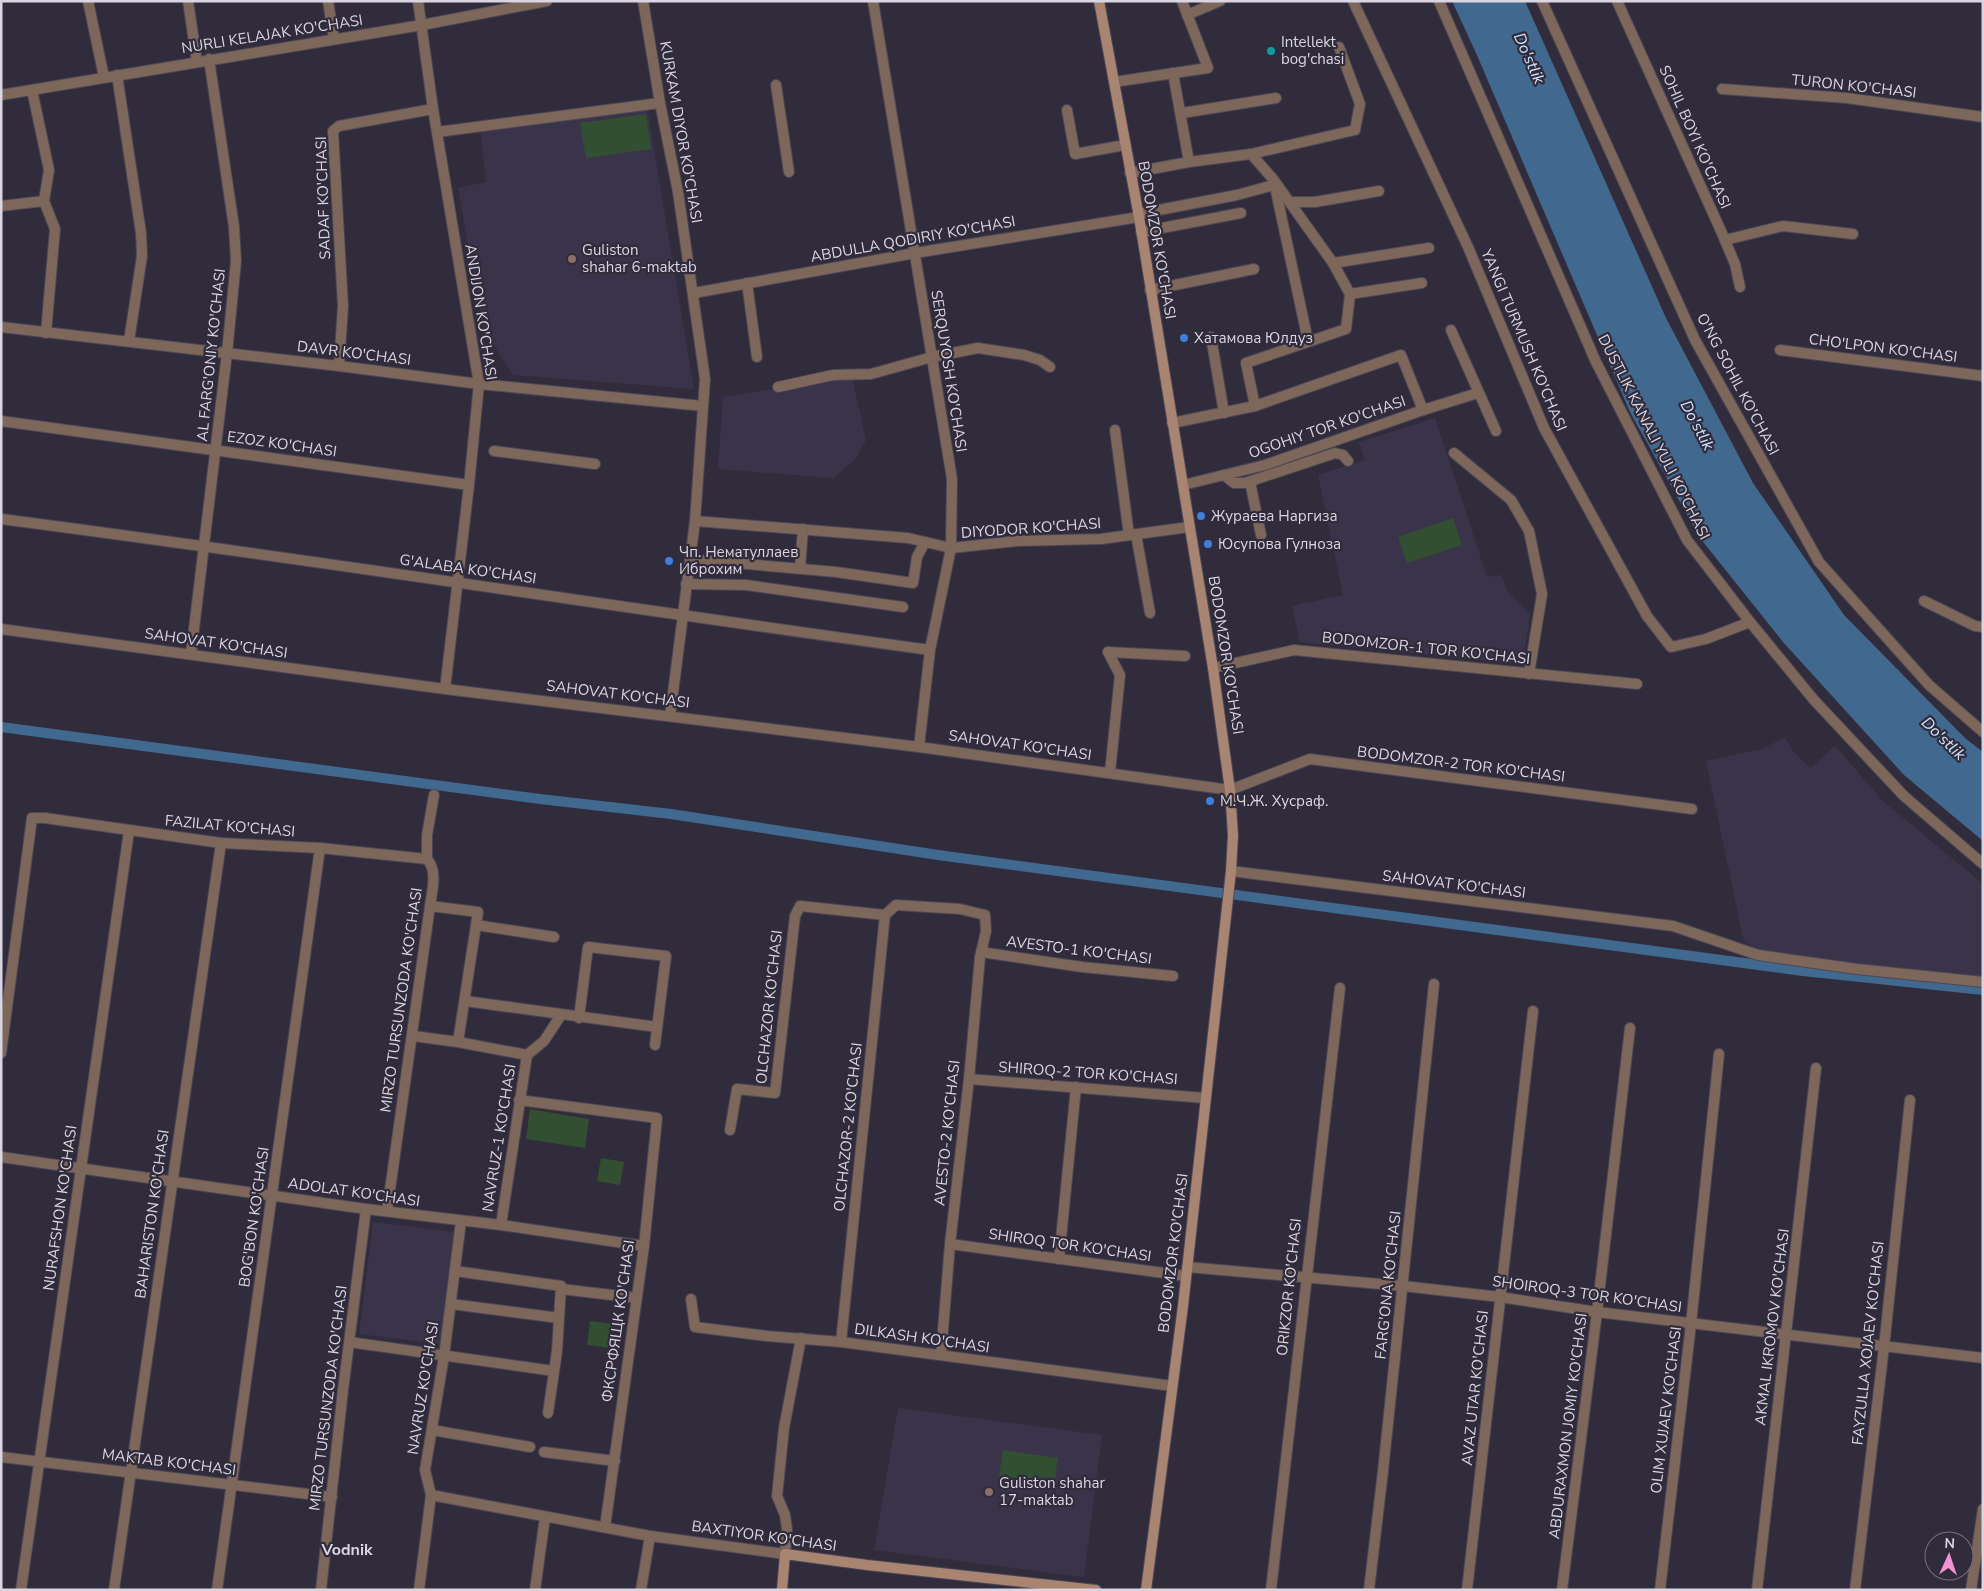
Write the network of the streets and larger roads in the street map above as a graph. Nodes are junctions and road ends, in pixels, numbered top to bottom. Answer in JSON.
{"nodes":[{"id":1,"x":88,"y":1,"type":"edge"},
{"id":2,"x":188,"y":1,"type":"edge"},
{"id":3,"x":328,"y":1,"type":"edge"},
{"id":4,"x":418,"y":1,"type":"edge"},
{"id":5,"x":643,"y":1,"type":"edge"},
{"id":6,"x":873,"y":1,"type":"edge"},
{"id":7,"x":1099,"y":1,"type":"edge"},
{"id":8,"x":1182,"y":1,"type":"edge"},
{"id":9,"x":1220,"y":1,"type":"edge"},
{"id":10,"x":1354,"y":1,"type":"edge"},
{"id":11,"x":1438,"y":1,"type":"edge"},
{"id":12,"x":1542,"y":1,"type":"edge"},
{"id":13,"x":1617,"y":1,"type":"edge"},
{"id":14,"x":541,"y":2,"type":"edge"},
{"id":15,"x":1188,"y":14,"type":"junction"},
{"id":16,"x":422,"y":25,"type":"junction"},
{"id":17,"x":334,"y":39,"type":"junction"},
{"id":18,"x":1338,"y":47,"type":"dead end"},
{"id":19,"x":209,"y":59,"type":"junction"},
{"id":20,"x":197,"y":62,"type":"junction"},
{"id":21,"x":1173,"y":73,"type":"junction"},
{"id":22,"x":116,"y":75,"type":"junction"},
{"id":23,"x":104,"y":77,"type":"junction"},
{"id":24,"x":1114,"y":82,"type":"junction"},
{"id":25,"x":776,"y":85,"type":"dead end"},
{"id":26,"x":1722,"y":88,"type":"dead end"},
{"id":27,"x":32,"y":90,"type":"junction"},
{"id":28,"x":1,"y":95,"type":"edge"},
{"id":29,"x":1276,"y":98,"type":"dead end"},
{"id":30,"x":660,"y":103,"type":"junction"},
{"id":31,"x":433,"y":109,"type":"junction"},
{"id":32,"x":1067,"y":110,"type":"dead end"},
{"id":33,"x":1182,"y":113,"type":"junction"},
{"id":34,"x":1983,"y":117,"type":"edge"},
{"id":35,"x":437,"y":132,"type":"junction"},
{"id":36,"x":1125,"y":145,"type":"junction"},
{"id":37,"x":1251,"y":154,"type":"junction"},
{"id":38,"x":1189,"y":162,"type":"junction"},
{"id":39,"x":788,"y":172,"type":"dead end"},
{"id":40,"x":1130,"y":173,"type":"junction"},
{"id":41,"x":1274,"y":182,"type":"junction"},
{"id":42,"x":1379,"y":192,"type":"dead end"},
{"id":43,"x":44,"y":201,"type":"junction"},
{"id":44,"x":1290,"y":202,"type":"junction"},
{"id":45,"x":1,"y":206,"type":"edge"},
{"id":46,"x":1241,"y":213,"type":"dead end"},
{"id":47,"x":1138,"y":215,"type":"junction"},
{"id":48,"x":1141,"y":232,"type":"junction"},
{"id":49,"x":1853,"y":234,"type":"dead end"},
{"id":50,"x":1725,"y":240,"type":"junction"},
{"id":51,"x":1429,"y":248,"type":"dead end"},
{"id":52,"x":915,"y":253,"type":"junction"},
{"id":53,"x":1333,"y":263,"type":"junction"},
{"id":54,"x":1254,"y":269,"type":"dead end"},
{"id":55,"x":747,"y":283,"type":"junction"},
{"id":56,"x":1422,"y":283,"type":"dead end"},
{"id":57,"x":1740,"y":287,"type":"dead end"},
{"id":58,"x":1150,"y":290,"type":"junction"},
{"id":59,"x":694,"y":293,"type":"junction"},
{"id":60,"x":1350,"y":294,"type":"junction"},
{"id":61,"x":1,"y":327,"type":"edge"},
{"id":62,"x":1451,"y":330,"type":"dead end"},
{"id":63,"x":46,"y":333,"type":"junction"},
{"id":64,"x":1211,"y":337,"type":"dead end"},
{"id":65,"x":130,"y":341,"type":"junction"},
{"id":66,"x":1308,"y":341,"type":"junction"},
{"id":67,"x":1780,"y":350,"type":"dead end"},
{"id":68,"x":227,"y":353,"type":"junction"},
{"id":69,"x":757,"y":357,"type":"dead end"},
{"id":70,"x":932,"y":357,"type":"junction"},
{"id":71,"x":340,"y":366,"type":"junction"},
{"id":72,"x":1050,"y":368,"type":"dead end"},
{"id":73,"x":1983,"y":376,"type":"edge"},
{"id":74,"x":479,"y":384,"type":"junction"},
{"id":75,"x":778,"y":387,"type":"dead end"},
{"id":76,"x":1478,"y":393,"type":"junction"},
{"id":77,"x":703,"y":406,"type":"junction"},
{"id":78,"x":1255,"y":406,"type":"junction"},
{"id":79,"x":1423,"y":410,"type":"junction"},
{"id":80,"x":1224,"y":414,"type":"junction"},
{"id":81,"x":1,"y":421,"type":"edge"},
{"id":82,"x":1172,"y":423,"type":"junction"},
{"id":83,"x":1115,"y":430,"type":"dead end"},
{"id":84,"x":1496,"y":431,"type":"dead end"},
{"id":85,"x":216,"y":451,"type":"junction"},
{"id":86,"x":494,"y":451,"type":"dead end"},
{"id":87,"x":1454,"y":452,"type":"dead end"},
{"id":88,"x":1348,"y":461,"type":"dead end"},
{"id":89,"x":595,"y":464,"type":"dead end"},
{"id":90,"x":1224,"y":475,"type":"junction"},
{"id":91,"x":1250,"y":482,"type":"junction"},
{"id":92,"x":469,"y":485,"type":"junction"},
{"id":93,"x":1183,"y":485,"type":"junction"},
{"id":94,"x":1,"y":519,"type":"edge"},
{"id":95,"x":695,"y":521,"type":"junction"},
{"id":96,"x":1189,"y":527,"type":"junction"},
{"id":97,"x":803,"y":529,"type":"junction"},
{"id":98,"x":1132,"y":535,"type":"junction"},
{"id":99,"x":1261,"y":535,"type":"dead end"},
{"id":100,"x":925,"y":542,"type":"junction"},
{"id":101,"x":205,"y":546,"type":"junction"},
{"id":102,"x":952,"y":548,"type":"junction"},
{"id":103,"x":690,"y":559,"type":"junction"},
{"id":104,"x":800,"y":568,"type":"junction"},
{"id":105,"x":456,"y":582,"type":"junction"},
{"id":106,"x":686,"y":584,"type":"junction"},
{"id":107,"x":1924,"y":601,"type":"dead end"},
{"id":108,"x":903,"y":608,"type":"dead end"},
{"id":109,"x":1150,"y":614,"type":"dead end"},
{"id":110,"x":682,"y":615,"type":"junction"},
{"id":111,"x":1750,"y":622,"type":"junction"},
{"id":112,"x":1983,"y":627,"type":"edge"},
{"id":113,"x":1,"y":629,"type":"edge"},
{"id":114,"x":930,"y":650,"type":"junction"},
{"id":115,"x":191,"y":654,"type":"junction"},
{"id":116,"x":1185,"y":656,"type":"dead end"},
{"id":117,"x":1213,"y":668,"type":"junction"},
{"id":118,"x":1529,"y":674,"type":"junction"},
{"id":119,"x":1637,"y":684,"type":"dead end"},
{"id":120,"x":445,"y":689,"type":"junction"},
{"id":121,"x":670,"y":716,"type":"junction"},
{"id":122,"x":1983,"y":732,"type":"edge"},
{"id":123,"x":918,"y":747,"type":"junction"},
{"id":124,"x":1110,"y":772,"type":"junction"},
{"id":125,"x":1230,"y":790,"type":"junction"},
{"id":126,"x":434,"y":795,"type":"dead end"},
{"id":127,"x":1692,"y":809,"type":"dead end"},
{"id":128,"x":129,"y":831,"type":"junction"},
{"id":129,"x":221,"y":843,"type":"junction"},
{"id":130,"x":320,"y":848,"type":"junction"},
{"id":131,"x":427,"y":859,"type":"junction"},
{"id":132,"x":1983,"y":864,"type":"edge"},
{"id":133,"x":1231,"y":871,"type":"junction"},
{"id":134,"x":430,"y":906,"type":"junction"},
{"id":135,"x":885,"y":915,"type":"junction"},
{"id":136,"x":476,"y":925,"type":"junction"},
{"id":137,"x":554,"y":937,"type":"dead end"},
{"id":138,"x":981,"y":952,"type":"junction"},
{"id":139,"x":1173,"y":976,"type":"dead end"},
{"id":140,"x":1983,"y":982,"type":"edge"},
{"id":141,"x":1434,"y":984,"type":"dead end"},
{"id":142,"x":1340,"y":988,"type":"dead end"},
{"id":143,"x":465,"y":1001,"type":"junction"},
{"id":144,"x":1533,"y":1011,"type":"dead end"},
{"id":145,"x":560,"y":1015,"type":"junction"},
{"id":146,"x":579,"y":1018,"type":"junction"},
{"id":147,"x":657,"y":1027,"type":"junction"},
{"id":148,"x":1630,"y":1028,"type":"dead end"},
{"id":149,"x":413,"y":1036,"type":"junction"},
{"id":150,"x":458,"y":1042,"type":"junction"},
{"id":151,"x":655,"y":1045,"type":"dead end"},
{"id":152,"x":1,"y":1053,"type":"edge"},
{"id":153,"x":1719,"y":1054,"type":"dead end"},
{"id":154,"x":527,"y":1055,"type":"junction"},
{"id":155,"x":1816,"y":1068,"type":"dead end"},
{"id":156,"x":969,"y":1079,"type":"junction"},
{"id":157,"x":1076,"y":1087,"type":"junction"},
{"id":158,"x":1205,"y":1098,"type":"junction"},
{"id":159,"x":519,"y":1100,"type":"junction"},
{"id":160,"x":1910,"y":1100,"type":"dead end"},
{"id":161,"x":730,"y":1130,"type":"dead end"},
{"id":162,"x":1,"y":1157,"type":"edge"},
{"id":163,"x":80,"y":1168,"type":"junction"},
{"id":164,"x":173,"y":1180,"type":"junction"},
{"id":165,"x":272,"y":1196,"type":"junction"},
{"id":166,"x":366,"y":1209,"type":"junction"},
{"id":167,"x":387,"y":1211,"type":"junction"},
{"id":168,"x":462,"y":1221,"type":"junction"},
{"id":169,"x":501,"y":1225,"type":"junction"},
{"id":170,"x":950,"y":1244,"type":"junction"},
{"id":171,"x":644,"y":1246,"type":"junction"},
{"id":172,"x":1059,"y":1259,"type":"junction"},
{"id":173,"x":455,"y":1271,"type":"junction"},
{"id":174,"x":1186,"y":1271,"type":"junction"},
{"id":175,"x":1305,"y":1277,"type":"junction"},
{"id":176,"x":1403,"y":1286,"type":"junction"},
{"id":177,"x":561,"y":1287,"type":"junction"},
{"id":178,"x":1500,"y":1297,"type":"junction"},
{"id":179,"x":637,"y":1298,"type":"junction"},
{"id":180,"x":691,"y":1299,"type":"dead end"},
{"id":181,"x":451,"y":1304,"type":"junction"},
{"id":182,"x":1597,"y":1312,"type":"junction"},
{"id":183,"x":559,"y":1318,"type":"junction"},
{"id":184,"x":1691,"y":1324,"type":"junction"},
{"id":185,"x":1786,"y":1334,"type":"junction"},
{"id":186,"x":801,"y":1338,"type":"junction"},
{"id":187,"x":349,"y":1342,"type":"junction"},
{"id":188,"x":840,"y":1342,"type":"junction"},
{"id":189,"x":1884,"y":1347,"type":"junction"},
{"id":190,"x":941,"y":1355,"type":"junction"},
{"id":191,"x":444,"y":1356,"type":"junction"},
{"id":192,"x":1983,"y":1358,"type":"edge"},
{"id":193,"x":554,"y":1371,"type":"junction"},
{"id":194,"x":1172,"y":1386,"type":"junction"},
{"id":195,"x":548,"y":1413,"type":"dead end"},
{"id":196,"x":432,"y":1430,"type":"junction"},
{"id":197,"x":530,"y":1446,"type":"dead end"},
{"id":198,"x":544,"y":1452,"type":"dead end"},
{"id":199,"x":1,"y":1457,"type":"edge"},
{"id":200,"x":615,"y":1461,"type":"junction"},
{"id":201,"x":40,"y":1462,"type":"junction"},
{"id":202,"x":130,"y":1472,"type":"junction"},
{"id":203,"x":232,"y":1484,"type":"junction"},
{"id":204,"x":431,"y":1495,"type":"junction"},
{"id":205,"x":332,"y":1497,"type":"junction"},
{"id":206,"x":1983,"y":1509,"type":"edge"},
{"id":207,"x":545,"y":1517,"type":"junction"},
{"id":208,"x":605,"y":1527,"type":"junction"},
{"id":209,"x":650,"y":1536,"type":"junction"},
{"id":210,"x":784,"y":1554,"type":"junction"},
{"id":211,"x":21,"y":1590,"type":"edge"},
{"id":212,"x":114,"y":1590,"type":"edge"},
{"id":213,"x":217,"y":1590,"type":"edge"},
{"id":214,"x":321,"y":1590,"type":"edge"},
{"id":215,"x":419,"y":1590,"type":"edge"},
{"id":216,"x":535,"y":1590,"type":"edge"},
{"id":217,"x":642,"y":1590,"type":"edge"},
{"id":218,"x":782,"y":1590,"type":"edge"},
{"id":219,"x":1091,"y":1590,"type":"edge"},
{"id":220,"x":1146,"y":1590,"type":"edge"},
{"id":221,"x":1271,"y":1590,"type":"edge"},
{"id":222,"x":1369,"y":1590,"type":"edge"},
{"id":223,"x":1467,"y":1590,"type":"edge"},
{"id":224,"x":1562,"y":1590,"type":"edge"},
{"id":225,"x":1660,"y":1590,"type":"edge"},
{"id":226,"x":1757,"y":1590,"type":"edge"},
{"id":227,"x":1855,"y":1590,"type":"edge"},
{"id":228,"x":1971,"y":1590,"type":"edge"}],
"edges":[{"from":1,"to":23,"type":"street"},
{"from":2,"to":20,"type":"street"},
{"from":3,"to":17,"type":"street"},
{"from":4,"to":16,"type":"street","name":"ANDIJON KO'CHASI"},
{"from":5,"to":30,"type":"street","name":"KURKAM DIYOR KO'CHASI"},
{"from":6,"to":52,"type":"street","name":"SERQUYOSH KO'CHASI"},
{"from":7,"to":24,"type":"street","name":"BODOMZOR KO'CHASI"},
{"from":8,"to":15,"type":"street"},
{"from":9,"to":15,"type":"street"},
{"from":10,"to":111,"type":"street","name":"YANGI TURMUSH KO'CHASI"},
{"from":11,"to":111,"type":"street","name":"DUSTLIK KANALI YULI KO'CHASI"},
{"from":12,"to":122,"type":"street","name":"O'NG SOHIL KO'CHASI"},
{"from":13,"to":50,"type":"street","name":"SOHIL BOYI KO'CHASI"},
{"from":14,"to":16,"type":"street","name":"NURLI KELAJAK KO'CHASI"},
{"from":15,"to":21,"type":"street"},
{"from":16,"to":17,"type":"street","name":"NURLI KELAJAK KO'CHASI"},
{"from":16,"to":31,"type":"street","name":"ANDIJON KO'CHASI"},
{"from":17,"to":19,"type":"street","name":"NURLI KELAJAK KO'CHASI"},
{"from":18,"to":37,"type":"street"},
{"from":19,"to":20,"type":"street","name":"NURLI KELAJAK KO'CHASI"},
{"from":19,"to":68,"type":"street","name":"AL FARG'ONIY KO'CHASI"},
{"from":20,"to":22,"type":"street","name":"NURLI KELAJAK KO'CHASI"},
{"from":21,"to":24,"type":"street"},
{"from":21,"to":33,"type":"street"},
{"from":22,"to":23,"type":"street","name":"NURLI KELAJAK KO'CHASI"},
{"from":22,"to":65,"type":"street"},
{"from":23,"to":27,"type":"street","name":"NURLI KELAJAK KO'CHASI"},
{"from":24,"to":36,"type":"street","name":"BODOMZOR KO'CHASI"},
{"from":25,"to":39,"type":"street"},
{"from":26,"to":34,"type":"street","name":"TURON KO'CHASI"},
{"from":27,"to":28,"type":"street","name":"NURLI KELAJAK KO'CHASI"},
{"from":27,"to":43,"type":"street"},
{"from":29,"to":33,"type":"street"},
{"from":30,"to":35,"type":"street"},
{"from":30,"to":59,"type":"street","name":"KURKAM DIYOR KO'CHASI"},
{"from":31,"to":35,"type":"street","name":"ANDIJON KO'CHASI"},
{"from":31,"to":71,"type":"street","name":"SADAF KO'CHASI"},
{"from":32,"to":36,"type":"street"},
{"from":33,"to":38,"type":"street"},
{"from":35,"to":74,"type":"street","name":"ANDIJON KO'CHASI"},
{"from":36,"to":40,"type":"street","name":"BODOMZOR KO'CHASI"},
{"from":37,"to":38,"type":"street"},
{"from":37,"to":41,"type":"street"},
{"from":38,"to":40,"type":"street"},
{"from":40,"to":47,"type":"street","name":"BODOMZOR KO'CHASI"},
{"from":41,"to":44,"type":"street"},
{"from":41,"to":47,"type":"street","name":"ABDULLA QODIRIY KO'CHASI"},
{"from":41,"to":66,"type":"street"},
{"from":42,"to":44,"type":"street"},
{"from":43,"to":45,"type":"street"},
{"from":43,"to":63,"type":"street"},
{"from":44,"to":53,"type":"street"},
{"from":46,"to":48,"type":"street"},
{"from":47,"to":48,"type":"street","name":"BODOMZOR KO'CHASI"},
{"from":47,"to":52,"type":"street","name":"ABDULLA QODIRIY KO'CHASI"},
{"from":48,"to":58,"type":"street","name":"BODOMZOR KO'CHASI"},
{"from":49,"to":50,"type":"street"},
{"from":50,"to":57,"type":"street","name":"SOHIL BOYI KO'CHASI"},
{"from":51,"to":53,"type":"street"},
{"from":52,"to":55,"type":"street","name":"ABDULLA QODIRIY KO'CHASI"},
{"from":52,"to":70,"type":"street","name":"SERQUYOSH KO'CHASI"},
{"from":53,"to":60,"type":"street"},
{"from":54,"to":58,"type":"street"},
{"from":55,"to":59,"type":"street","name":"ABDULLA QODIRIY KO'CHASI"},
{"from":55,"to":69,"type":"street"},
{"from":56,"to":60,"type":"street"},
{"from":58,"to":82,"type":"street","name":"BODOMZOR KO'CHASI"},
{"from":59,"to":77,"type":"street","name":"KURKAM DIYOR KO'CHASI"},
{"from":60,"to":66,"type":"street"},
{"from":61,"to":63,"type":"street","name":"DAVR KO'CHASI"},
{"from":62,"to":76,"type":"street"},
{"from":63,"to":65,"type":"street","name":"DAVR KO'CHASI"},
{"from":64,"to":80,"type":"street"},
{"from":65,"to":68,"type":"street","name":"DAVR KO'CHASI"},
{"from":66,"to":78,"type":"street"},
{"from":67,"to":73,"type":"street","name":"CHO'LPON KO'CHASI"},
{"from":68,"to":71,"type":"street","name":"DAVR KO'CHASI"},
{"from":68,"to":85,"type":"street","name":"AL FARG'ONIY KO'CHASI"},
{"from":70,"to":72,"type":"street"},
{"from":70,"to":75,"type":"street"},
{"from":70,"to":102,"type":"street","name":"SERQUYOSH KO'CHASI"},
{"from":71,"to":74,"type":"street","name":"DAVR KO'CHASI"},
{"from":74,"to":77,"type":"street","name":"DAVR KO'CHASI"},
{"from":74,"to":92,"type":"street","name":"ANDIJON KO'CHASI"},
{"from":76,"to":79,"type":"street","name":"OGOHIY TOR KO'CHASI"},
{"from":76,"to":84,"type":"street"},
{"from":77,"to":95,"type":"street","name":"KURKAM DIYOR KO'CHASI"},
{"from":78,"to":79,"type":"street"},
{"from":78,"to":80,"type":"street"},
{"from":79,"to":90,"type":"street","name":"OGOHIY TOR KO'CHASI"},
{"from":80,"to":82,"type":"street"},
{"from":81,"to":85,"type":"street","name":"EZOZ KO'CHASI"},
{"from":82,"to":93,"type":"street","name":"BODOMZOR KO'CHASI"},
{"from":83,"to":98,"type":"street"},
{"from":85,"to":92,"type":"street","name":"EZOZ KO'CHASI"},
{"from":85,"to":101,"type":"street","name":"AL FARG'ONIY KO'CHASI"},
{"from":86,"to":89,"type":"street"},
{"from":87,"to":118,"type":"street"},
{"from":88,"to":91,"type":"street"},
{"from":90,"to":91,"type":"street"},
{"from":90,"to":93,"type":"street","name":"OGOHIY TOR KO'CHASI"},
{"from":91,"to":99,"type":"street"},
{"from":92,"to":105,"type":"street","name":"ANDIJON KO'CHASI"},
{"from":93,"to":96,"type":"street","name":"BODOMZOR KO'CHASI"},
{"from":94,"to":101,"type":"street","name":"G'ALABA KO'CHASI"},
{"from":95,"to":97,"type":"street","name":"DIYODOR KO'CHASI"},
{"from":95,"to":103,"type":"street","name":"KURKAM DIYOR KO'CHASI"},
{"from":96,"to":98,"type":"street","name":"DIYODOR KO'CHASI"},
{"from":96,"to":117,"type":"street","name":"BODOMZOR KO'CHASI"},
{"from":97,"to":100,"type":"street","name":"DIYODOR KO'CHASI"},
{"from":97,"to":104,"type":"street"},
{"from":98,"to":102,"type":"street","name":"DIYODOR KO'CHASI"},
{"from":98,"to":109,"type":"street"},
{"from":100,"to":102,"type":"street","name":"DIYODOR KO'CHASI"},
{"from":100,"to":104,"type":"street"},
{"from":101,"to":105,"type":"street","name":"G'ALABA KO'CHASI"},
{"from":101,"to":115,"type":"street","name":"AL FARG'ONIY KO'CHASI"},
{"from":102,"to":114,"type":"street","name":"SERQUYOSH KO'CHASI"},
{"from":103,"to":104,"type":"street"},
{"from":103,"to":106,"type":"street","name":"KURKAM DIYOR KO'CHASI"},
{"from":105,"to":110,"type":"street","name":"G'ALABA KO'CHASI"},
{"from":105,"to":120,"type":"street","name":"ANDIJON KO'CHASI"},
{"from":106,"to":108,"type":"street"},
{"from":106,"to":110,"type":"street","name":"KURKAM DIYOR KO'CHASI"},
{"from":107,"to":112,"type":"street"},
{"from":110,"to":114,"type":"street","name":"G'ALABA KO'CHASI"},
{"from":110,"to":121,"type":"street","name":"KURKAM DIYOR KO'CHASI"},
{"from":111,"to":132,"type":"street","name":"DUSTLIK KANALI YULI KO'CHASI"},
{"from":113,"to":115,"type":"street","name":"SAHOVAT KO'CHASI"},
{"from":114,"to":123,"type":"street","name":"SERQUYOSH KO'CHASI"},
{"from":115,"to":120,"type":"street","name":"SAHOVAT KO'CHASI"},
{"from":116,"to":124,"type":"street"},
{"from":117,"to":118,"type":"street","name":"BODOMZOR-1 TOR KO'CHASI"},
{"from":117,"to":125,"type":"street","name":"BODOMZOR KO'CHASI"},
{"from":118,"to":119,"type":"street","name":"BODOMZOR-1 TOR KO'CHASI"},
{"from":120,"to":121,"type":"street","name":"SAHOVAT KO'CHASI"},
{"from":121,"to":123,"type":"street","name":"SAHOVAT KO'CHASI"},
{"from":123,"to":124,"type":"street","name":"SAHOVAT KO'CHASI"},
{"from":124,"to":125,"type":"street","name":"SAHOVAT KO'CHASI"},
{"from":125,"to":127,"type":"street","name":"BODOMZOR-2 TOR KO'CHASI"},
{"from":125,"to":133,"type":"street","name":"BODOMZOR KO'CHASI"},
{"from":126,"to":131,"type":"street","name":"MIRZO TURSUNZODA KO'CHASI"},
{"from":128,"to":129,"type":"street","name":"FAZILAT KO'CHASI"},
{"from":128,"to":152,"type":"street","name":"FAZILAT KO'CHASI"},
{"from":128,"to":163,"type":"street","name":"NURAFSHON KO'CHASI"},
{"from":129,"to":130,"type":"street","name":"FAZILAT KO'CHASI"},
{"from":129,"to":164,"type":"street","name":"BAHARISTON KO'CHASI"},
{"from":130,"to":131,"type":"street","name":"FAZILAT KO'CHASI"},
{"from":130,"to":165,"type":"street","name":"BOG'BON KO'CHASI"},
{"from":131,"to":134,"type":"street","name":"MIRZO TURSUNZODA KO'CHASI"},
{"from":133,"to":140,"type":"street","name":"SAHOVAT KO'CHASI"},
{"from":133,"to":158,"type":"street","name":"BODOMZOR KO'CHASI"},
{"from":134,"to":136,"type":"street"},
{"from":134,"to":149,"type":"street","name":"MIRZO TURSUNZODA KO'CHASI"},
{"from":135,"to":138,"type":"street","name":"AVESTO-2 KO'CHASI"},
{"from":135,"to":161,"type":"street","name":"OLCHAZOR KO'CHASI"},
{"from":135,"to":188,"type":"street","name":"OLCHAZOR-2 KO'CHASI"},
{"from":136,"to":137,"type":"street"},
{"from":136,"to":143,"type":"street"},
{"from":138,"to":139,"type":"street","name":"AVESTO-1 KO'CHASI"},
{"from":138,"to":156,"type":"street","name":"AVESTO-2 KO'CHASI"},
{"from":141,"to":176,"type":"street","name":"FARG'ONA KO'CHASI"},
{"from":142,"to":175,"type":"street","name":"ORIKZOR KO'CHASI"},
{"from":143,"to":145,"type":"street"},
{"from":143,"to":150,"type":"street"},
{"from":144,"to":178,"type":"street","name":"AVAZ UTAR KO'CHASI"},
{"from":145,"to":146,"type":"street"},
{"from":145,"to":154,"type":"street"},
{"from":146,"to":147,"type":"street"},
{"from":146,"to":147,"type":"street"},
{"from":147,"to":151,"type":"street"},
{"from":148,"to":182,"type":"street","name":"ABDURAXMON JOMIY KO'CHASI"},
{"from":149,"to":150,"type":"street"},
{"from":149,"to":167,"type":"street","name":"MIRZO TURSUNZODA KO'CHASI"},
{"from":150,"to":154,"type":"street"},
{"from":153,"to":184,"type":"street","name":"OLIM XUJAEV KO'CHASI"},
{"from":154,"to":159,"type":"street","name":"NAVRUZ-1 KO'CHASI"},
{"from":155,"to":185,"type":"street","name":"AKMAL IKROMOV KO'CHASI"},
{"from":156,"to":157,"type":"street","name":"SHIROQ-2 TOR KO'CHASI"},
{"from":156,"to":170,"type":"street","name":"AVESTO-2 KO'CHASI"},
{"from":157,"to":158,"type":"street","name":"SHIROQ-2 TOR KO'CHASI"},
{"from":157,"to":172,"type":"street"},
{"from":158,"to":174,"type":"street","name":"BODOMZOR KO'CHASI"},
{"from":159,"to":169,"type":"street","name":"NAVRUZ-1 KO'CHASI"},
{"from":159,"to":171,"type":"street","name":"ФКСРФЯЩК KO'CHASI"},
{"from":160,"to":189,"type":"street","name":"FAYZULLA XOJAEV KO'CHASI"},
{"from":162,"to":163,"type":"street","name":"ADOLAT KO'CHASI"},
{"from":163,"to":164,"type":"street","name":"ADOLAT KO'CHASI"},
{"from":163,"to":201,"type":"street","name":"NURAFSHON KO'CHASI"},
{"from":164,"to":165,"type":"street","name":"ADOLAT KO'CHASI"},
{"from":164,"to":202,"type":"street","name":"BAHARISTON KO'CHASI"},
{"from":165,"to":166,"type":"street","name":"ADOLAT KO'CHASI"},
{"from":165,"to":203,"type":"street","name":"BOG'BON KO'CHASI"},
{"from":166,"to":167,"type":"street","name":"ADOLAT KO'CHASI"},
{"from":166,"to":187,"type":"street","name":"MIRZO TURSUNZODA KO'CHASI"},
{"from":167,"to":168,"type":"street","name":"ADOLAT KO'CHASI"},
{"from":168,"to":169,"type":"street","name":"ADOLAT KO'CHASI"},
{"from":168,"to":173,"type":"street","name":"NAVRUZ KO'CHASI"},
{"from":169,"to":171,"type":"street","name":"ADOLAT KO'CHASI"},
{"from":170,"to":172,"type":"street","name":"SHIROQ TOR KO'CHASI"},
{"from":170,"to":190,"type":"street","name":"AVESTO-2 KO'CHASI"},
{"from":171,"to":179,"type":"street","name":"ФКСРФЯЩК KO'CHASI"},
{"from":172,"to":174,"type":"street","name":"SHIROQ TOR KO'CHASI"},
{"from":173,"to":177,"type":"street"},
{"from":173,"to":181,"type":"street","name":"NAVRUZ KO'CHASI"},
{"from":174,"to":175,"type":"street","name":"SHOIROQ-3 TOR KO'CHASI"},
{"from":174,"to":194,"type":"street","name":"BODOMZOR KO'CHASI"},
{"from":175,"to":176,"type":"street","name":"SHOIROQ-3 TOR KO'CHASI"},
{"from":175,"to":221,"type":"street","name":"ORIKZOR KO'CHASI"},
{"from":176,"to":178,"type":"street","name":"SHOIROQ-3 TOR KO'CHASI"},
{"from":176,"to":222,"type":"street","name":"FARG'ONA KO'CHASI"},
{"from":177,"to":179,"type":"street"},
{"from":177,"to":183,"type":"street"},
{"from":178,"to":182,"type":"street","name":"SHOIROQ-3 TOR KO'CHASI"},
{"from":178,"to":223,"type":"street","name":"AVAZ UTAR KO'CHASI"},
{"from":179,"to":200,"type":"street","name":"ФКСРФЯЩК KO'CHASI"},
{"from":180,"to":186,"type":"street","name":"DILKASH KO'CHASI"},
{"from":181,"to":183,"type":"street"},
{"from":181,"to":191,"type":"street","name":"NAVRUZ KO'CHASI"},
{"from":182,"to":184,"type":"street","name":"SHOIROQ-3 TOR KO'CHASI"},
{"from":182,"to":224,"type":"street","name":"ABDURAXMON JOMIY KO'CHASI"},
{"from":183,"to":193,"type":"street"},
{"from":184,"to":185,"type":"street","name":"SHOIROQ-3 TOR KO'CHASI"},
{"from":184,"to":225,"type":"street","name":"OLIM XUJAEV KO'CHASI"},
{"from":185,"to":189,"type":"street","name":"SHOIROQ-3 TOR KO'CHASI"},
{"from":185,"to":226,"type":"street","name":"AKMAL IKROMOV KO'CHASI"},
{"from":186,"to":188,"type":"street","name":"DILKASH KO'CHASI"},
{"from":186,"to":210,"type":"street"},
{"from":187,"to":191,"type":"street"},
{"from":187,"to":205,"type":"street","name":"MIRZO TURSUNZODA KO'CHASI"},
{"from":188,"to":190,"type":"street","name":"DILKASH KO'CHASI"},
{"from":189,"to":192,"type":"street","name":"SHOIROQ-3 TOR KO'CHASI"},
{"from":189,"to":227,"type":"street","name":"FAYZULLA XOJAEV KO'CHASI"},
{"from":190,"to":194,"type":"street","name":"DILKASH KO'CHASI"},
{"from":191,"to":193,"type":"street"},
{"from":191,"to":196,"type":"street","name":"NAVRUZ KO'CHASI"},
{"from":193,"to":195,"type":"street"},
{"from":194,"to":220,"type":"street","name":"BODOMZOR KO'CHASI"},
{"from":196,"to":197,"type":"street"},
{"from":196,"to":204,"type":"street","name":"NAVRUZ KO'CHASI"},
{"from":198,"to":200,"type":"street"},
{"from":199,"to":201,"type":"street","name":"MAKTAB KO'CHASI"},
{"from":200,"to":208,"type":"street","name":"ФКСРФЯЩК KO'CHASI"},
{"from":201,"to":202,"type":"street","name":"MAKTAB KO'CHASI"},
{"from":201,"to":211,"type":"street","name":"NURAFSHON KO'CHASI"},
{"from":202,"to":203,"type":"street","name":"MAKTAB KO'CHASI"},
{"from":202,"to":212,"type":"street","name":"BAHARISTON KO'CHASI"},
{"from":203,"to":205,"type":"street","name":"MAKTAB KO'CHASI"},
{"from":203,"to":213,"type":"street","name":"BOG'BON KO'CHASI"},
{"from":204,"to":207,"type":"street","name":"BAXTIYOR KO'CHASI"},
{"from":204,"to":215,"type":"street","name":"NAVRUZ KO'CHASI"},
{"from":205,"to":214,"type":"street","name":"MIRZO TURSUNZODA KO'CHASI"},
{"from":206,"to":228,"type":"street"},
{"from":207,"to":208,"type":"street","name":"BAXTIYOR KO'CHASI"},
{"from":207,"to":216,"type":"street"},
{"from":208,"to":209,"type":"street","name":"BAXTIYOR KO'CHASI"},
{"from":209,"to":210,"type":"street","name":"BAXTIYOR KO'CHASI"},
{"from":209,"to":217,"type":"street"},
{"from":210,"to":218,"type":"street"},
{"from":210,"to":219,"type":"street","name":"BAXTIYOR KO'CHASI"}]}
